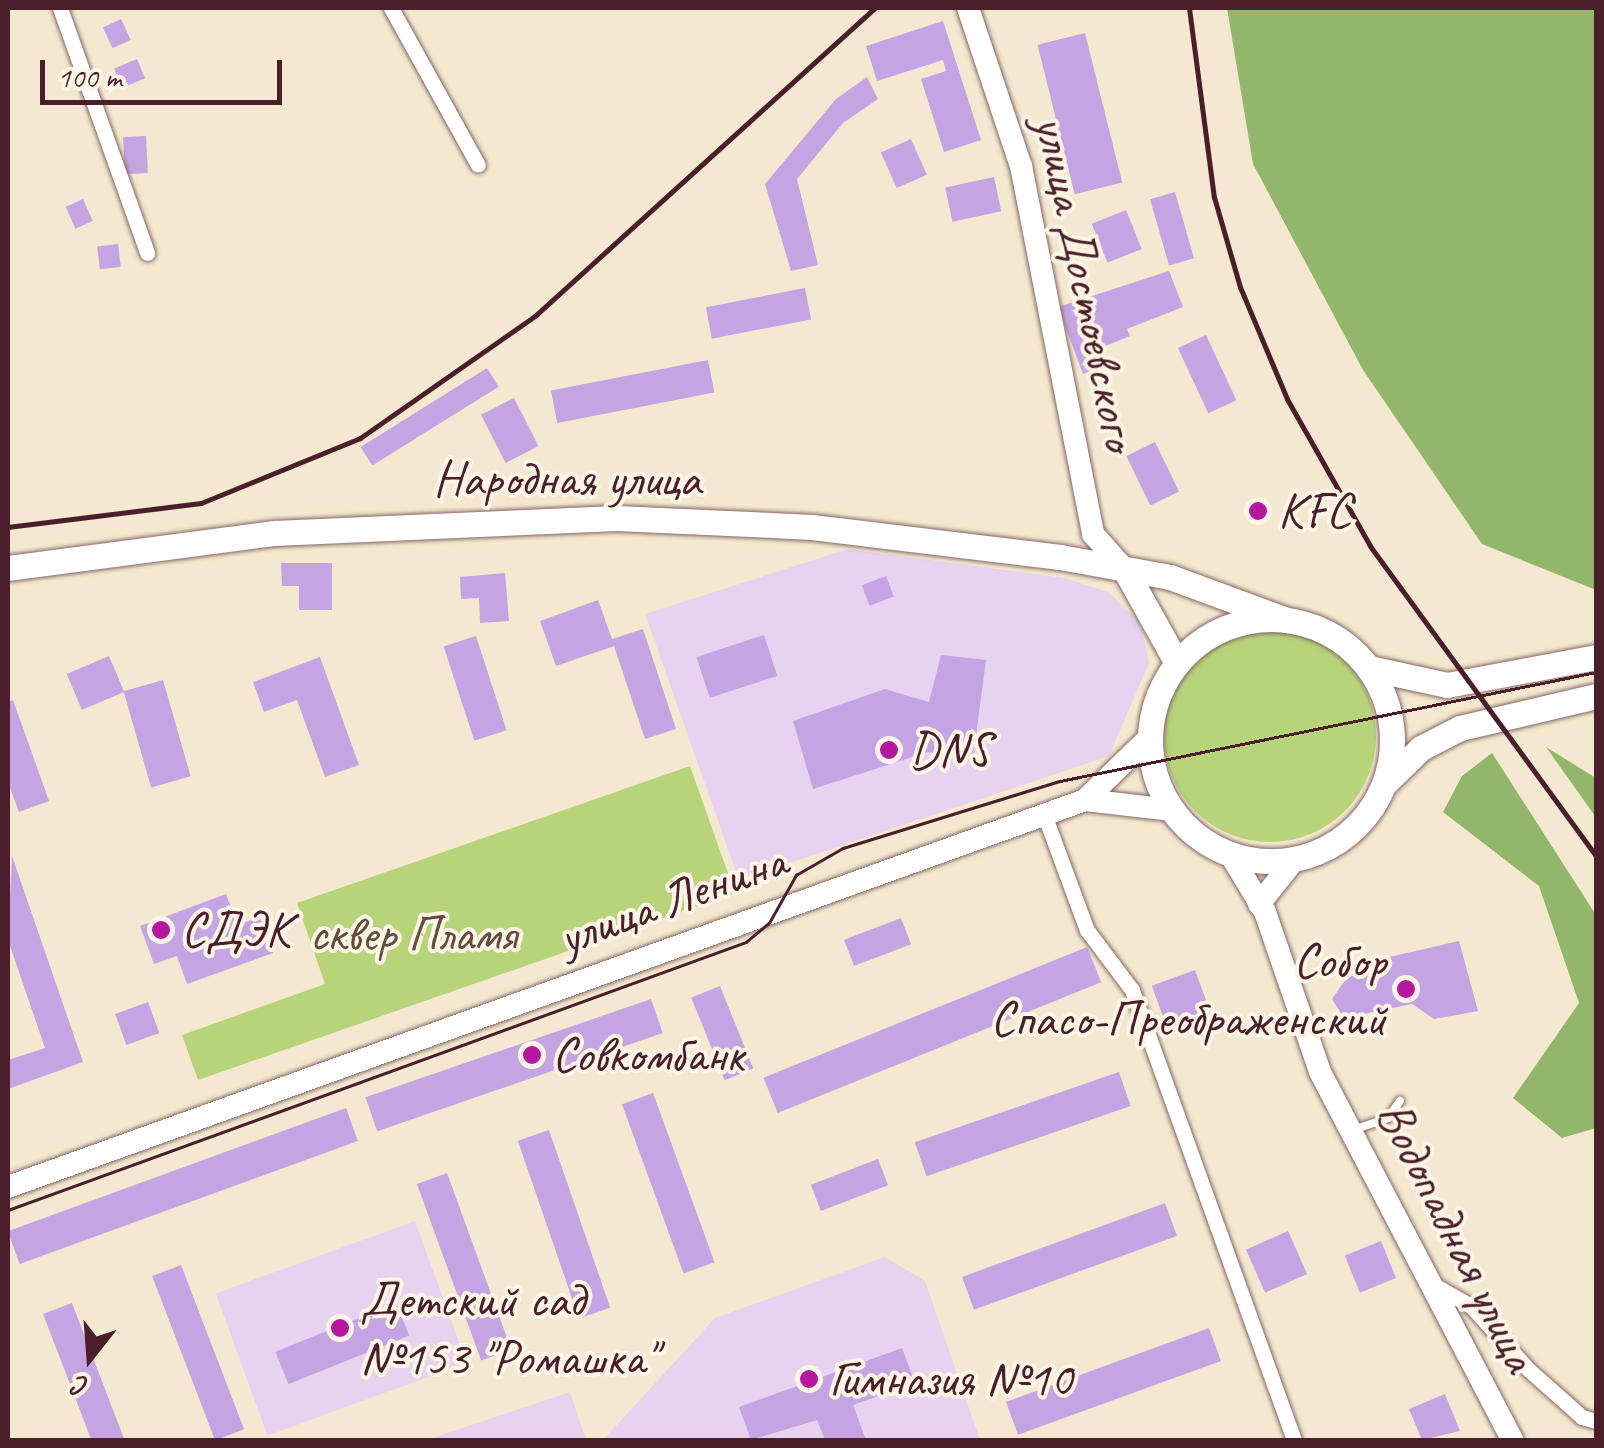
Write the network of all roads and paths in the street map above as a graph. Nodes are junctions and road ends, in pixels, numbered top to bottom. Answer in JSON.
{"nodes":[{"id":1,"x":60,"y":8,"type":"edge"},
{"id":2,"x":391,"y":8,"type":"edge"},
{"id":3,"x":968,"y":8,"type":"edge"},
{"id":4,"x":478,"y":165,"type":"dead end"},
{"id":5,"x":146,"y":254,"type":"dead end"},
{"id":6,"x":8,"y":568,"type":"edge"},
{"id":7,"x":1126,"y":570,"type":"junction"},
{"id":8,"x":1287,"y":620,"type":"junction"},
{"id":9,"x":1596,"y":657,"type":"edge"},
{"id":10,"x":1177,"y":664,"type":"junction"},
{"id":11,"x":1369,"y":668,"type":"junction"},
{"id":12,"x":1596,"y":696,"type":"edge"},
{"id":13,"x":1150,"y":737,"type":"junction"},
{"id":14,"x":1384,"y":784,"type":"junction"},
{"id":15,"x":1085,"y":800,"type":"junction"},
{"id":16,"x":1172,"y":810,"type":"junction"},
{"id":17,"x":1044,"y":814,"type":"junction"},
{"id":18,"x":1230,"y":854,"type":"junction"},
{"id":19,"x":1296,"y":859,"type":"junction"},
{"id":20,"x":1260,"y":904,"type":"junction"},
{"id":21,"x":1400,"y":1101,"type":"dead end"},
{"id":22,"x":1352,"y":1130,"type":"junction"},
{"id":23,"x":8,"y":1187,"type":"edge"},
{"id":24,"x":1434,"y":1284,"type":"junction"},
{"id":25,"x":1596,"y":1420,"type":"edge"},
{"id":26,"x":1294,"y":1440,"type":"edge"},
{"id":27,"x":1512,"y":1440,"type":"edge"}],
"edges":[{"from":1,"to":5,"type":"street"},
{"from":2,"to":4,"type":"street"},
{"from":3,"to":7,"type":"main road","name":"улица Достоевского"},
{"from":6,"to":7,"type":"main road","name":"Народная улица"},
{"from":7,"to":8,"type":"main road","name":"Народная улица"},
{"from":7,"to":10,"type":"main road"},
{"from":8,"to":10,"type":"main road"},
{"from":8,"to":11,"type":"main road"},
{"from":9,"to":11,"type":"main road"},
{"from":10,"to":13,"type":"main road"},
{"from":11,"to":14,"type":"main road"},
{"from":12,"to":14,"type":"main road"},
{"from":13,"to":15,"type":"main road"},
{"from":13,"to":16,"type":"main road"},
{"from":14,"to":19,"type":"main road"},
{"from":15,"to":16,"type":"main road"},
{"from":15,"to":17,"type":"main road","name":"улица Ленина"},
{"from":16,"to":18,"type":"main road"},
{"from":17,"to":23,"type":"main road","name":"улица Ленина"},
{"from":17,"to":26,"type":"street"},
{"from":18,"to":19,"type":"main road"},
{"from":18,"to":20,"type":"main road","name":"Водопадная улица"},
{"from":19,"to":20,"type":"main road"},
{"from":20,"to":22,"type":"main road","name":"Водопадная улица"},
{"from":21,"to":22,"type":"lane"},
{"from":22,"to":24,"type":"main road","name":"Водопадная улица"},
{"from":24,"to":25,"type":"street"},
{"from":24,"to":27,"type":"main road","name":"Водопадная улица"}]}
